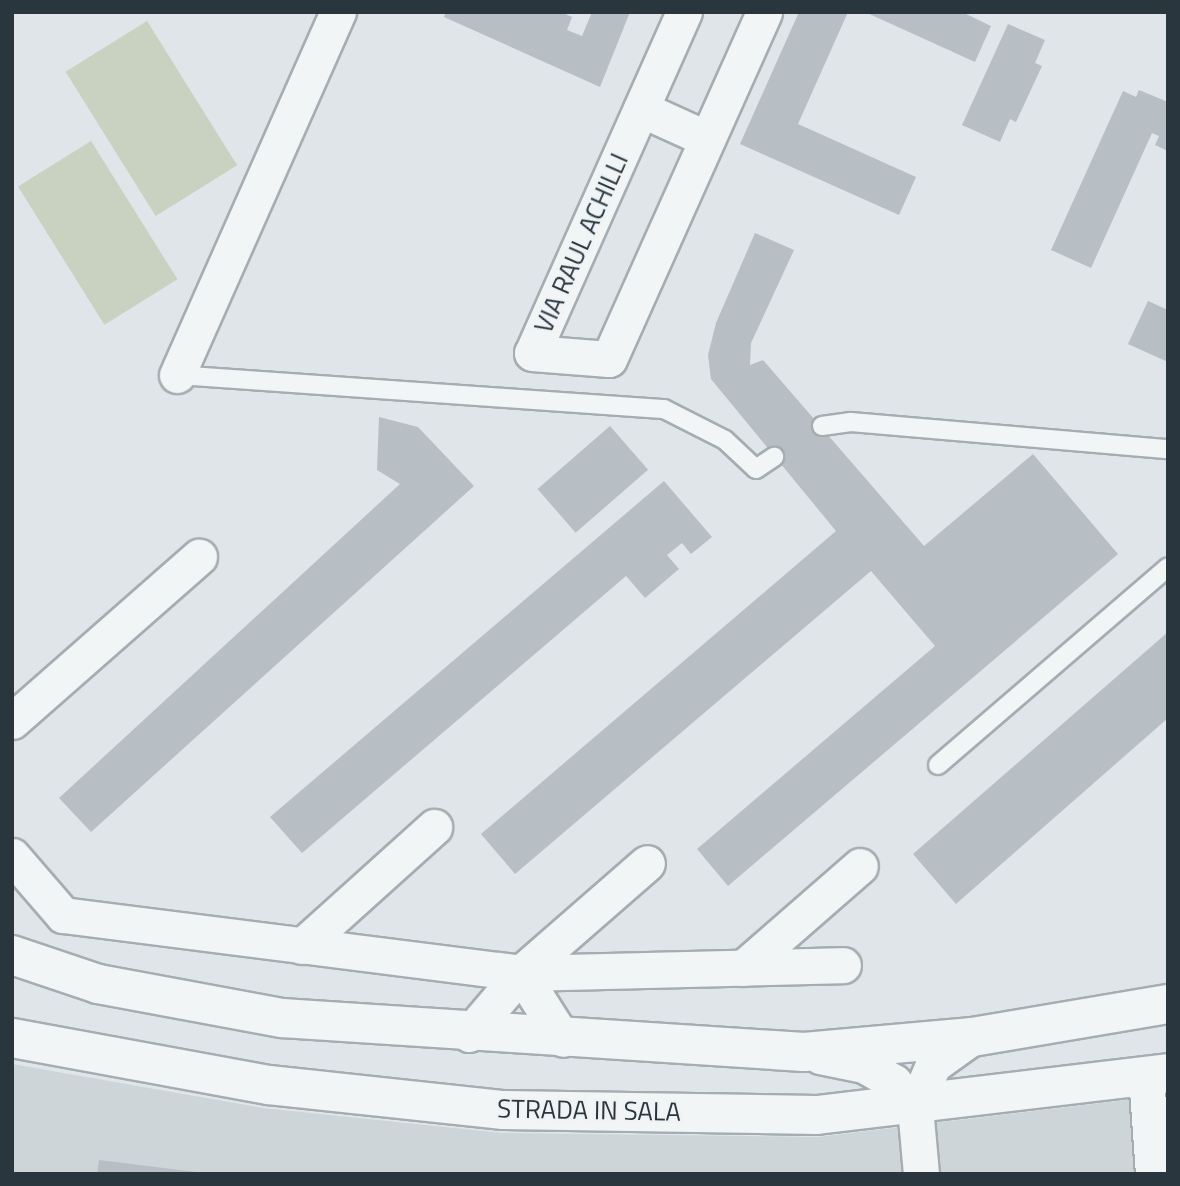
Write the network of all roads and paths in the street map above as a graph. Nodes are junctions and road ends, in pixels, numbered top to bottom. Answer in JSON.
{"nodes":[{"id":1,"x":338,"y":12,"type":"edge"},
{"id":2,"x":684,"y":12,"type":"edge"},
{"id":3,"x":764,"y":12,"type":"edge"},
{"id":4,"x":641,"y":109,"type":"junction"},
{"id":5,"x":707,"y":139,"type":"junction"},
{"id":6,"x":177,"y":375,"type":"joint"},
{"id":7,"x":822,"y":426,"type":"dead end"},
{"id":8,"x":1168,"y":449,"type":"edge"},
{"id":9,"x":774,"y":457,"type":"dead end"},
{"id":10,"x":200,"y":556,"type":"dead end"},
{"id":11,"x":1168,"y":567,"type":"edge"},
{"id":12,"x":12,"y":721,"type":"edge"},
{"id":13,"x":938,"y":765,"type":"dead end"},
{"id":14,"x":434,"y":827,"type":"dead end"},
{"id":15,"x":12,"y":856,"type":"edge"},
{"id":16,"x":647,"y":863,"type":"dead end"},
{"id":17,"x":860,"y":866,"type":"dead end"},
{"id":18,"x":302,"y":946,"type":"junction"},
{"id":19,"x":12,"y":955,"type":"edge"},
{"id":20,"x":843,"y":965,"type":"dead end"},
{"id":21,"x":743,"y":968,"type":"junction"},
{"id":22,"x":521,"y":973,"type":"junction"},
{"id":23,"x":1168,"y":1004,"type":"edge"},
{"id":24,"x":469,"y":1034,"type":"junction"},
{"id":25,"x":972,"y":1037,"type":"junction"},
{"id":26,"x":12,"y":1038,"type":"edge"},
{"id":27,"x":563,"y":1040,"type":"junction"},
{"id":28,"x":804,"y":1052,"type":"junction"},
{"id":29,"x":1157,"y":1075,"type":"edge"},
{"id":30,"x":915,"y":1107,"type":"junction"},
{"id":31,"x":921,"y":1174,"type":"edge"},
{"id":32,"x":1153,"y":1174,"type":"edge"}],
"edges":[{"from":1,"to":6,"type":"street"},
{"from":2,"to":4,"type":"street","name":"VIA RAUL ACHILLI"},
{"from":3,"to":5,"type":"street","name":"VIA RAUL ACHILLI"},
{"from":4,"to":5,"type":"street"},
{"from":4,"to":5,"type":"street","name":"VIA RAUL ACHILLI"},
{"from":6,"to":9,"type":"lane"},
{"from":7,"to":8,"type":"lane"},
{"from":10,"to":12,"type":"street"},
{"from":11,"to":13,"type":"lane"},
{"from":14,"to":18,"type":"street"},
{"from":15,"to":18,"type":"street"},
{"from":16,"to":22,"type":"street"},
{"from":17,"to":21,"type":"street"},
{"from":18,"to":22,"type":"street"},
{"from":19,"to":24,"type":"street"},
{"from":20,"to":21,"type":"street"},
{"from":21,"to":22,"type":"street"},
{"from":22,"to":24,"type":"street"},
{"from":22,"to":27,"type":"street"},
{"from":23,"to":25,"type":"street"},
{"from":24,"to":27,"type":"street"},
{"from":25,"to":28,"type":"street"},
{"from":25,"to":30,"type":"street"},
{"from":26,"to":30,"type":"street","name":"STRADA IN SALA"},
{"from":27,"to":28,"type":"street"},
{"from":28,"to":30,"type":"street"},
{"from":29,"to":30,"type":"street","name":"STRADA IN SALA"},
{"from":29,"to":32,"type":"street"},
{"from":30,"to":31,"type":"street"}]}
